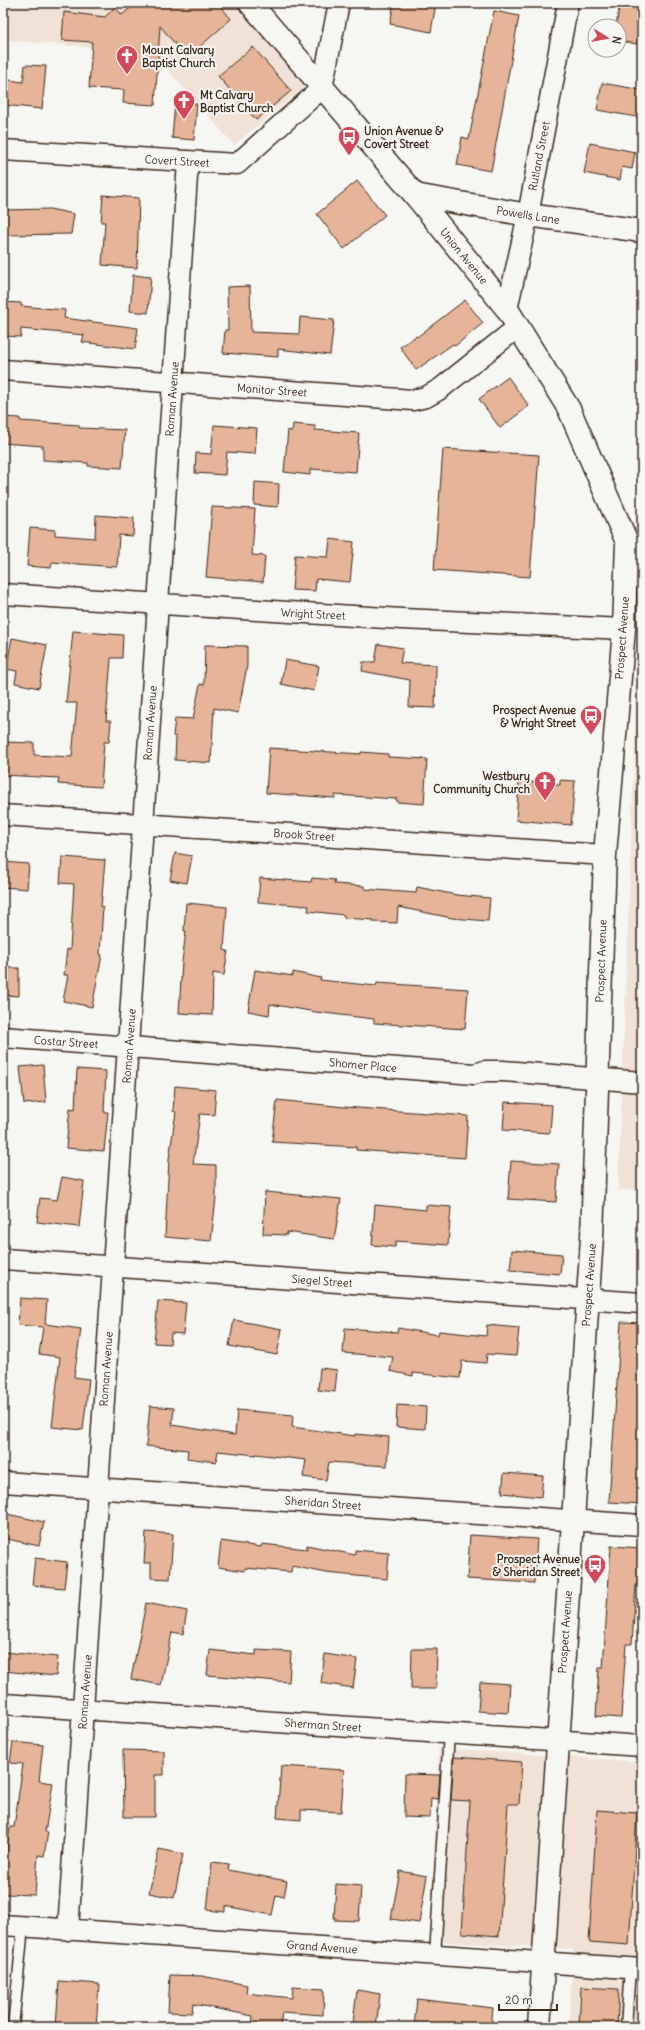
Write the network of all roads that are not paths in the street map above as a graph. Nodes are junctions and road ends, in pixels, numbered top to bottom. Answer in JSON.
{"nodes":[{"id":1,"x":250,"y":3,"type":"edge"},
{"id":2,"x":338,"y":3,"type":"edge"},
{"id":3,"x":568,"y":3,"type":"edge"},
{"id":4,"x":322,"y":88,"type":"junction"},
{"id":5,"x":3,"y":150,"type":"edge"},
{"id":6,"x":188,"y":162,"type":"junction"},
{"id":7,"x":416,"y":195,"type":"junction"},
{"id":8,"x":528,"y":215,"type":"junction"},
{"id":9,"x":642,"y":231,"type":"edge"},
{"id":10,"x":512,"y":318,"type":"junction"},
{"id":11,"x":3,"y":370,"type":"edge"},
{"id":12,"x":173,"y":383,"type":"junction"},
{"id":13,"x":627,"y":542,"type":"junction"},
{"id":14,"x":642,"y":565,"type":"edge"},
{"id":15,"x":3,"y":594,"type":"edge"},
{"id":16,"x":158,"y":604,"type":"junction"},
{"id":17,"x":624,"y":629,"type":"junction"},
{"id":18,"x":3,"y":815,"type":"edge"},
{"id":19,"x":144,"y":825,"type":"junction"},
{"id":20,"x":605,"y":855,"type":"junction"},
{"id":21,"x":3,"y":1037,"type":"edge"},
{"id":22,"x":129,"y":1047,"type":"junction"},
{"id":23,"x":596,"y":1078,"type":"junction"},
{"id":24,"x":642,"y":1082,"type":"edge"},
{"id":25,"x":3,"y":1259,"type":"edge"},
{"id":26,"x":113,"y":1267,"type":"junction"},
{"id":27,"x":588,"y":1299,"type":"junction"},
{"id":28,"x":642,"y":1303,"type":"edge"},
{"id":29,"x":3,"y":1482,"type":"edge"},
{"id":30,"x":99,"y":1488,"type":"junction"},
{"id":31,"x":573,"y":1520,"type":"junction"},
{"id":32,"x":642,"y":1525,"type":"edge"},
{"id":33,"x":3,"y":1704,"type":"edge"},
{"id":34,"x":84,"y":1709,"type":"junction"},
{"id":35,"x":449,"y":1733,"type":"junction"},
{"id":36,"x":557,"y":1740,"type":"junction"},
{"id":37,"x":642,"y":1746,"type":"edge"},
{"id":38,"x":3,"y":1925,"type":"edge"},
{"id":39,"x":23,"y":1927,"type":"junction"},
{"id":40,"x":68,"y":1930,"type":"junction"},
{"id":41,"x":435,"y":1955,"type":"junction"},
{"id":42,"x":543,"y":1962,"type":"junction"},
{"id":43,"x":636,"y":1968,"type":"edge"},
{"id":44,"x":13,"y":2027,"type":"edge"},
{"id":45,"x":539,"y":2027,"type":"edge"},
{"id":46,"x":626,"y":2027,"type":"edge"}],
"edges":[{"from":1,"to":4,"type":"main road","name":"Union Avenue"},
{"from":2,"to":4,"type":"street"},
{"from":3,"to":8,"type":"street","name":"Rutland Street"},
{"from":4,"to":6,"type":"street","name":"Covert Street"},
{"from":4,"to":7,"type":"main road","name":"Union Avenue"},
{"from":5,"to":6,"type":"street","name":"Covert Street"},
{"from":6,"to":12,"type":"street","name":"Roman Avenue"},
{"from":7,"to":8,"type":"main road","name":"Powells Lane"},
{"from":7,"to":10,"type":"main road","name":"Union Avenue"},
{"from":8,"to":9,"type":"main road","name":"Powells Lane"},
{"from":8,"to":10,"type":"street","name":"Rutland Street"},
{"from":10,"to":12,"type":"street","name":"Monitor Street"},
{"from":10,"to":13,"type":"main road","name":"Union Avenue"},
{"from":11,"to":12,"type":"street","name":"Monitor Street"},
{"from":12,"to":16,"type":"street","name":"Roman Avenue"},
{"from":13,"to":14,"type":"main road","name":"Union Avenue"},
{"from":13,"to":17,"type":"main road","name":"Prospect Avenue"},
{"from":15,"to":16,"type":"street","name":"Wright Street"},
{"from":16,"to":17,"type":"street","name":"Wright Street"},
{"from":16,"to":19,"type":"street","name":"Roman Avenue"},
{"from":17,"to":20,"type":"main road","name":"Prospect Avenue"},
{"from":18,"to":19,"type":"street","name":"Brook Street"},
{"from":19,"to":20,"type":"street","name":"Brook Street"},
{"from":19,"to":22,"type":"street","name":"Roman Avenue"},
{"from":20,"to":23,"type":"main road","name":"Prospect Avenue"},
{"from":21,"to":22,"type":"street","name":"Costar Street"},
{"from":22,"to":23,"type":"street","name":"Shomer Place"},
{"from":22,"to":26,"type":"street","name":"Roman Avenue"},
{"from":23,"to":24,"type":"street","name":"Shomer Place"},
{"from":23,"to":27,"type":"main road","name":"Prospect Avenue"},
{"from":25,"to":26,"type":"street","name":"Siegel Street"},
{"from":26,"to":27,"type":"street","name":"Siegel Street"},
{"from":26,"to":30,"type":"street","name":"Roman Avenue"},
{"from":27,"to":28,"type":"street","name":"Siegel Street"},
{"from":27,"to":31,"type":"main road","name":"Prospect Avenue"},
{"from":29,"to":30,"type":"street","name":"Sheridan Street"},
{"from":30,"to":31,"type":"street","name":"Sheridan Street"},
{"from":30,"to":34,"type":"street","name":"Roman Avenue"},
{"from":31,"to":32,"type":"street","name":"Sheridan Street"},
{"from":31,"to":36,"type":"main road","name":"Prospect Avenue"},
{"from":33,"to":34,"type":"street","name":"Sherman Street"},
{"from":34,"to":35,"type":"street","name":"Sherman Street"},
{"from":34,"to":40,"type":"street","name":"Roman Avenue"},
{"from":35,"to":36,"type":"street","name":"Sherman Street"},
{"from":35,"to":41,"type":"lane"},
{"from":36,"to":37,"type":"street","name":"Sherman Street"},
{"from":36,"to":42,"type":"main road","name":"Prospect Avenue"},
{"from":38,"to":39,"type":"street","name":"Grand Avenue"},
{"from":39,"to":40,"type":"street","name":"Grand Avenue"},
{"from":39,"to":44,"type":"lane"},
{"from":40,"to":41,"type":"street","name":"Grand Avenue"},
{"from":41,"to":42,"type":"street","name":"Grand Avenue"},
{"from":42,"to":43,"type":"street","name":"Grand Avenue"},
{"from":42,"to":45,"type":"main road","name":"Prospect Avenue"},
{"from":43,"to":46,"type":"lane"}]}
